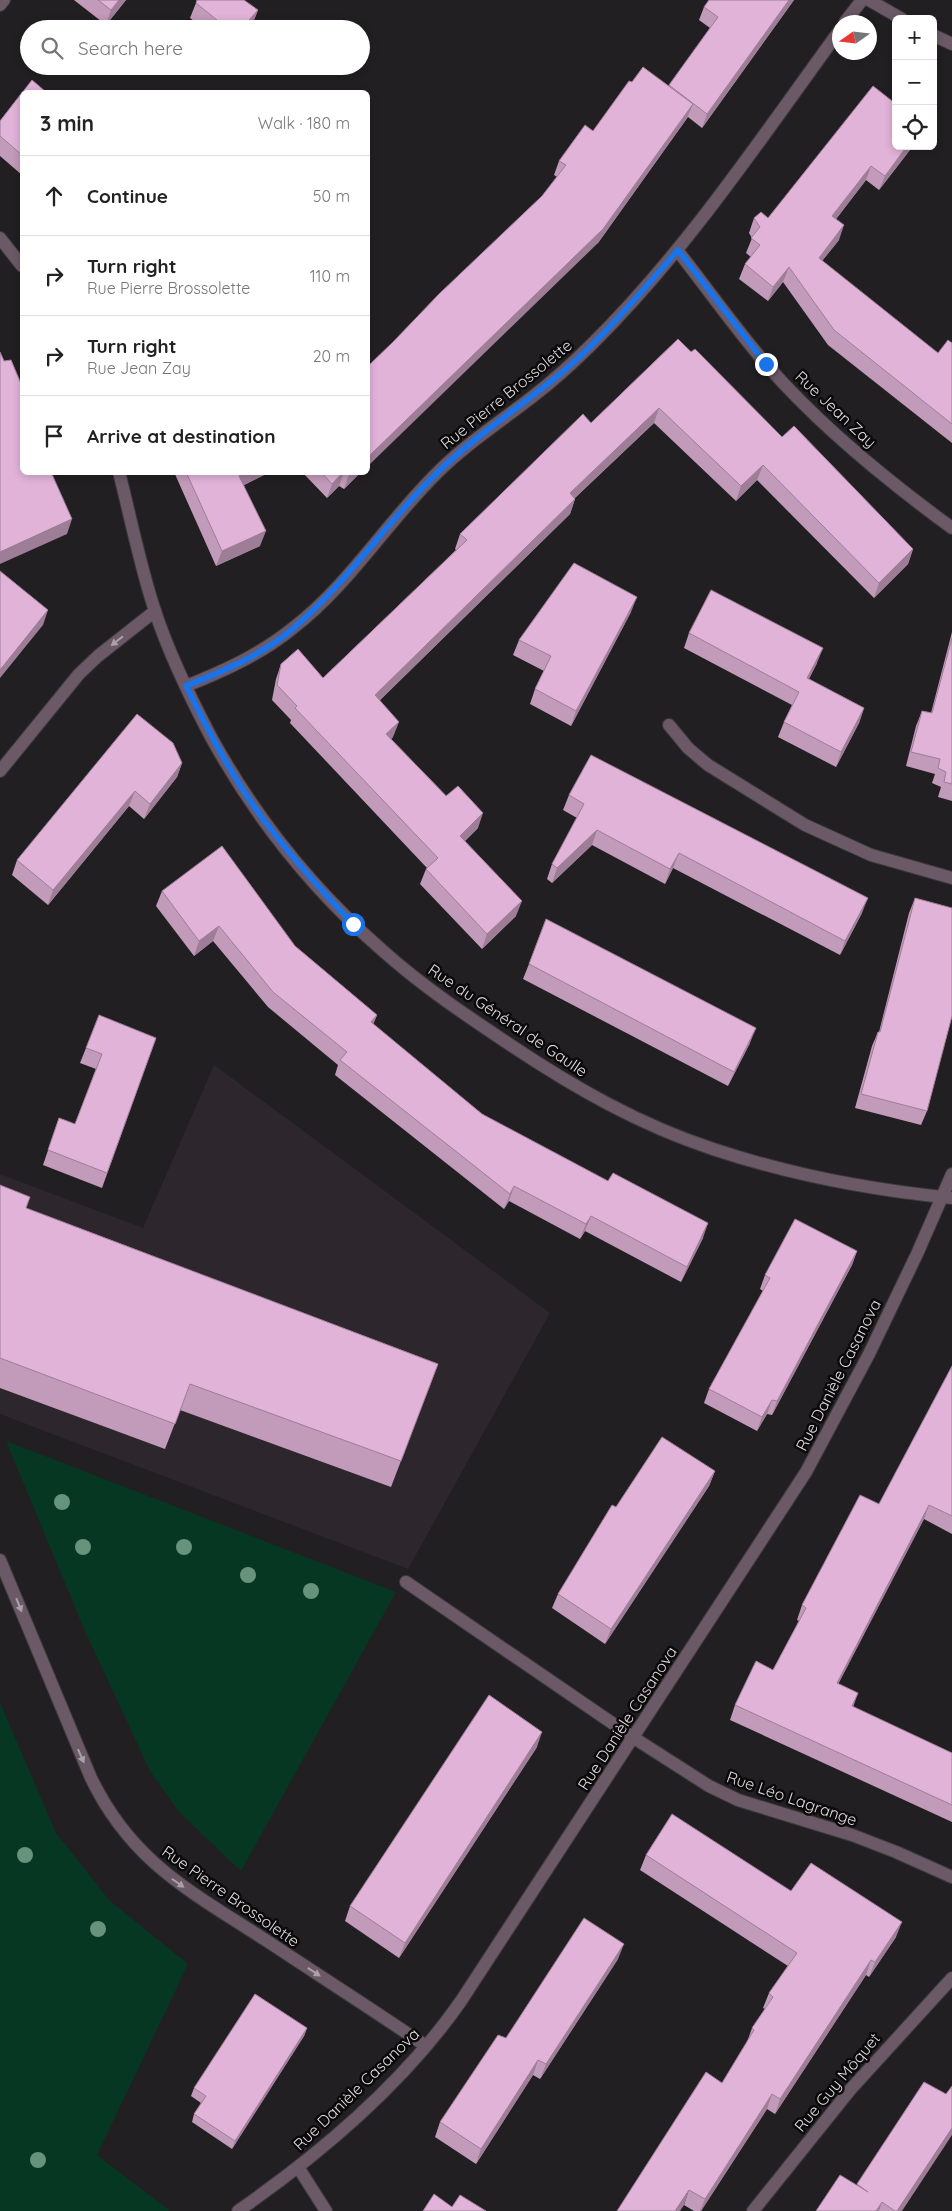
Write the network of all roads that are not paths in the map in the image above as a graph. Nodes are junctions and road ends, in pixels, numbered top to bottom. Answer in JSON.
{"nodes":[{"id":1,"x":4,"y":0,"type":"edge"},
{"id":2,"x":862,"y":0,"type":"edge"},
{"id":3,"x":869,"y":0,"type":"edge"},
{"id":4,"x":0,"y":5,"type":"edge"},
{"id":5,"x":850,"y":15,"type":"edge"},
{"id":6,"x":895,"y":15,"type":"edge"},
{"id":7,"x":937,"y":37,"type":"edge"},
{"id":8,"x":832,"y":41,"type":"edge"},
{"id":9,"x":952,"y":44,"type":"edge"},
{"id":10,"x":0,"y":238,"type":"edge"},
{"id":11,"x":678,"y":250,"type":"junction"},
{"id":12,"x":20,"y":263,"type":"edge"},
{"id":13,"x":120,"y":475,"type":"edge"},
{"id":14,"x":952,"y":528,"type":"edge"},
{"id":15,"x":155,"y":611,"type":"junction"},
{"id":16,"x":186,"y":686,"type":"junction"},
{"id":17,"x":669,"y":724,"type":"dead end"},
{"id":18,"x":0,"y":771,"type":"edge"},
{"id":19,"x":952,"y":878,"type":"edge"},
{"id":20,"x":952,"y":1174,"type":"edge"},
{"id":21,"x":947,"y":1198,"type":"edge"},
{"id":22,"x":0,"y":1560,"type":"edge"},
{"id":23,"x":406,"y":1582,"type":"dead end"},
{"id":24,"x":634,"y":1738,"type":"junction"},
{"id":25,"x":952,"y":1877,"type":"edge"},
{"id":26,"x":952,"y":1978,"type":"edge"},
{"id":27,"x":426,"y":2046,"type":"junction"},
{"id":28,"x":298,"y":2168,"type":"junction"},
{"id":29,"x":238,"y":2211,"type":"edge"},
{"id":30,"x":326,"y":2211,"type":"edge"},
{"id":31,"x":753,"y":2211,"type":"edge"}],
"edges":[{"from":1,"to":4,"type":"street"},
{"from":2,"to":5,"type":"street"},
{"from":3,"to":6,"type":"street"},
{"from":7,"to":9,"type":"street"},
{"from":8,"to":11,"type":"street","name":"Rue Pierre Brossolette"},
{"from":10,"to":12,"type":"street"},
{"from":11,"to":14,"type":"street","name":"Rue Jean Zay"},
{"from":11,"to":16,"type":"street","name":"Rue Pierre Brossolette"},
{"from":13,"to":15,"type":"street","name":"Rue du Général de Gaulle"},
{"from":15,"to":16,"type":"street","name":"Rue du Général de Gaulle"},
{"from":15,"to":18,"type":"street","one_way":true},
{"from":16,"to":21,"type":"street","name":"Rue du Général de Gaulle"},
{"from":17,"to":19,"type":"street"},
{"from":20,"to":21,"type":"street","name":"Rue Danièle Casanova"},
{"from":21,"to":24,"type":"street","name":"Rue Danièle Casanova"},
{"from":22,"to":27,"type":"street","name":"Rue Pierre Brossolette","one_way":true},
{"from":23,"to":24,"type":"street","name":"Rue Léo Lagrange"},
{"from":24,"to":25,"type":"street","name":"Rue Léo Lagrange"},
{"from":24,"to":27,"type":"street","name":"Rue Danièle Casanova"},
{"from":26,"to":31,"type":"street","name":"Rue Guy Môquet"},
{"from":27,"to":28,"type":"street","name":"Rue Danièle Casanova"},
{"from":28,"to":29,"type":"street","name":"Rue Danièle Casanova"},
{"from":28,"to":30,"type":"street"}]}
